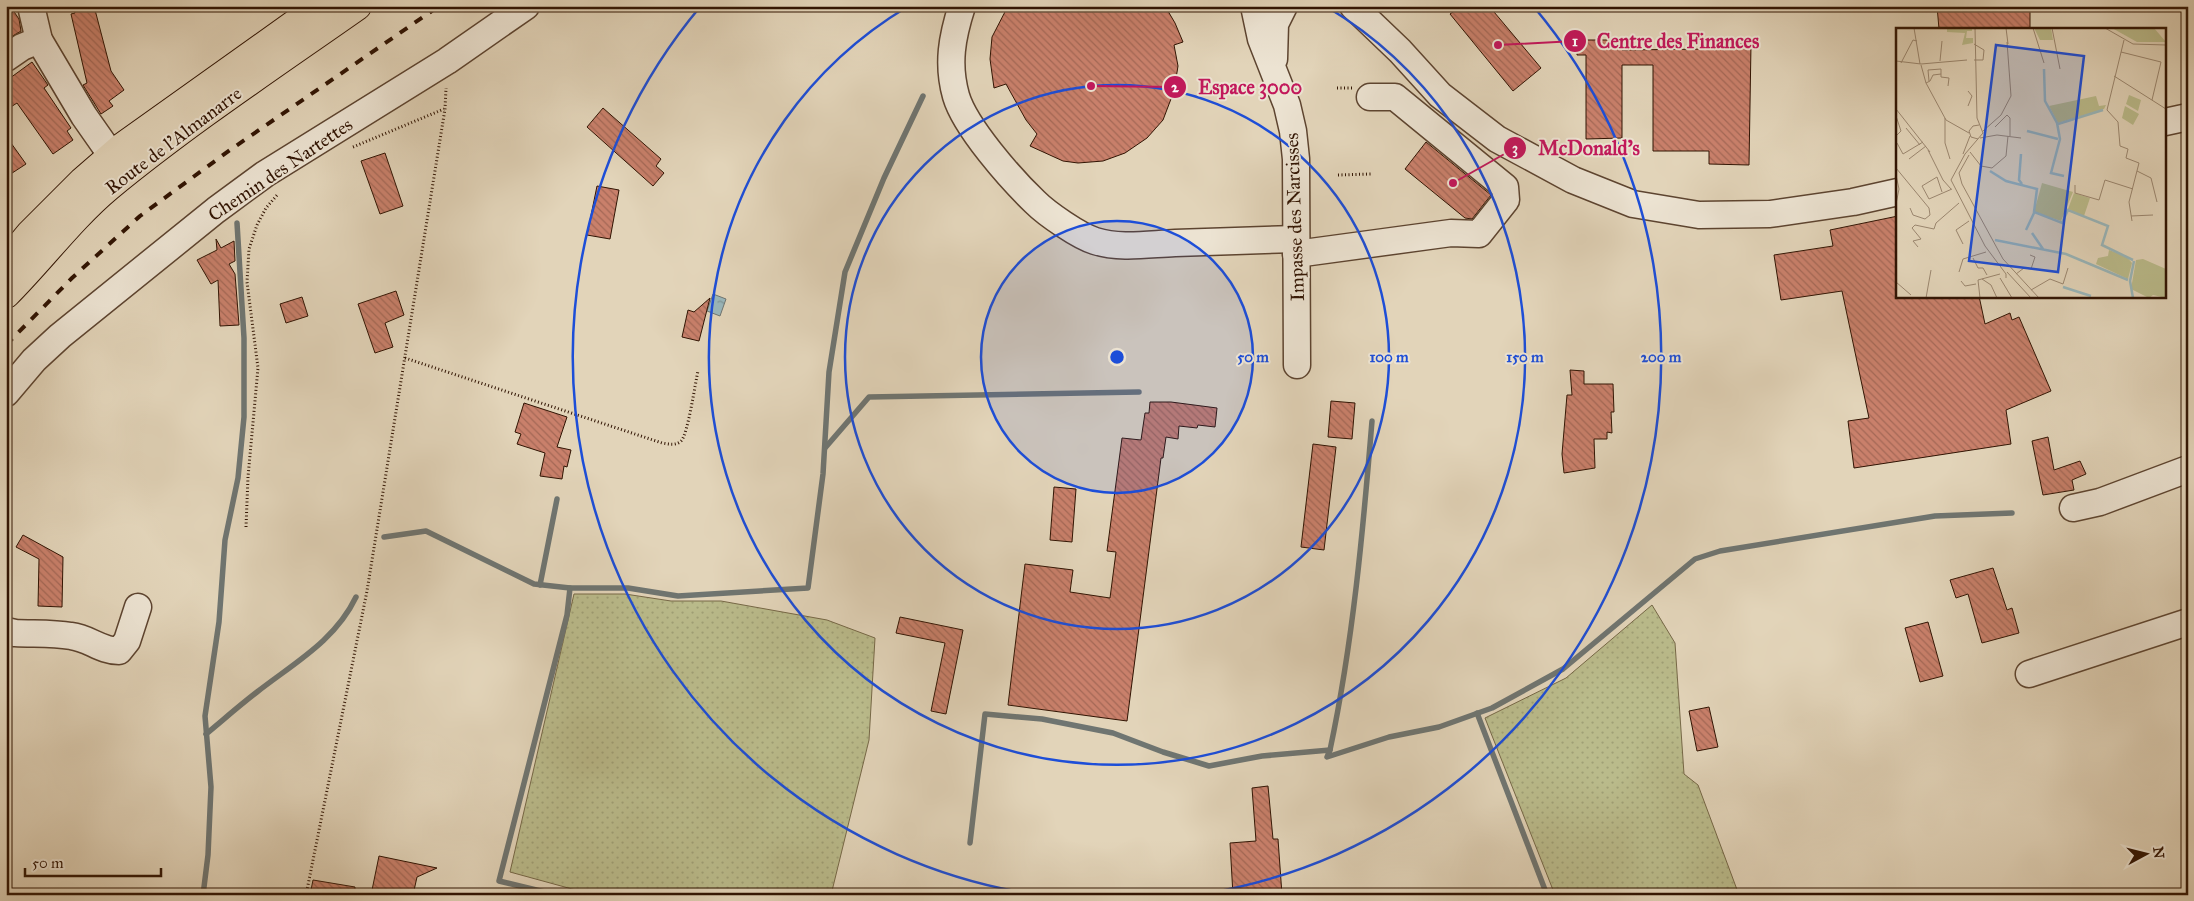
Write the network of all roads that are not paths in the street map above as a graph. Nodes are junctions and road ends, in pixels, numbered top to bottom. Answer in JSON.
{"nodes":[{"id":1,"x":31,"y":6,"type":"edge"},
{"id":2,"x":320,"y":6,"type":"edge"},
{"id":3,"x":357,"y":6,"type":"edge"},
{"id":4,"x":526,"y":6,"type":"edge"},
{"id":5,"x":962,"y":6,"type":"edge"},
{"id":6,"x":1254,"y":6,"type":"edge"},
{"id":7,"x":1284,"y":6,"type":"edge"},
{"id":8,"x":1353,"y":6,"type":"edge"},
{"id":9,"x":1380,"y":6,"type":"edge"},
{"id":10,"x":39,"y":40,"type":"junction"},
{"id":11,"x":1400,"y":51,"type":"junction"},
{"id":12,"x":6,"y":58,"type":"edge"},
{"id":13,"x":1274,"y":72,"type":"junction"},
{"id":14,"x":1370,"y":97,"type":"dead end"},
{"id":15,"x":2188,"y":117,"type":"edge"},
{"id":16,"x":2166,"y":122,"type":"edge"},
{"id":17,"x":2188,"y":135,"type":"edge"},
{"id":18,"x":2166,"y":140,"type":"edge"},
{"id":19,"x":112,"y":156,"type":"junction"},
{"id":20,"x":1896,"y":192,"type":"edge"},
{"id":21,"x":1296,"y":246,"type":"junction"},
{"id":22,"x":18,"y":266,"type":"edge"},
{"id":23,"x":6,"y":294,"type":"edge"},
{"id":24,"x":6,"y":300,"type":"edge"},
{"id":25,"x":1297,"y":365,"type":"dead end"},
{"id":26,"x":6,"y":393,"type":"edge"},
{"id":27,"x":2188,"y":469,"type":"edge"},
{"id":28,"x":2073,"y":508,"type":"dead end"},
{"id":29,"x":138,"y":607,"type":"dead end"},
{"id":30,"x":2188,"y":622,"type":"edge"},
{"id":31,"x":6,"y":631,"type":"edge"},
{"id":32,"x":2029,"y":674,"type":"dead end"}],
"edges":[{"from":1,"to":10,"type":"street"},
{"from":2,"to":19,"type":"main road","name":"Route de l'Almanarre"},
{"from":3,"to":22,"type":"main road","name":"Route de l'Almanarre"},
{"from":4,"to":26,"type":"street","name":"Chemin des Nartettes"},
{"from":5,"to":21,"type":"street"},
{"from":6,"to":13,"type":"street","name":"Impasse des Narcisses"},
{"from":7,"to":13,"type":"street","name":"Impasse des Narcisses"},
{"from":8,"to":11,"type":"street"},
{"from":9,"to":11,"type":"street"},
{"from":10,"to":12,"type":"street"},
{"from":10,"to":19,"type":"street"},
{"from":11,"to":20,"type":"street"},
{"from":13,"to":21,"type":"street","name":"Impasse des Narcisses"},
{"from":14,"to":21,"type":"street"},
{"from":15,"to":16,"type":"street"},
{"from":17,"to":18,"type":"street"},
{"from":19,"to":22,"type":"main road","name":"Route de l'Almanarre"},
{"from":21,"to":25,"type":"street","name":"Impasse des Narcisses"},
{"from":22,"to":23,"type":"main road","name":"Route de l'Almanarre"},
{"from":22,"to":24,"type":"main road"},
{"from":27,"to":28,"type":"street"},
{"from":29,"to":31,"type":"street"},
{"from":30,"to":32,"type":"street"}]}
